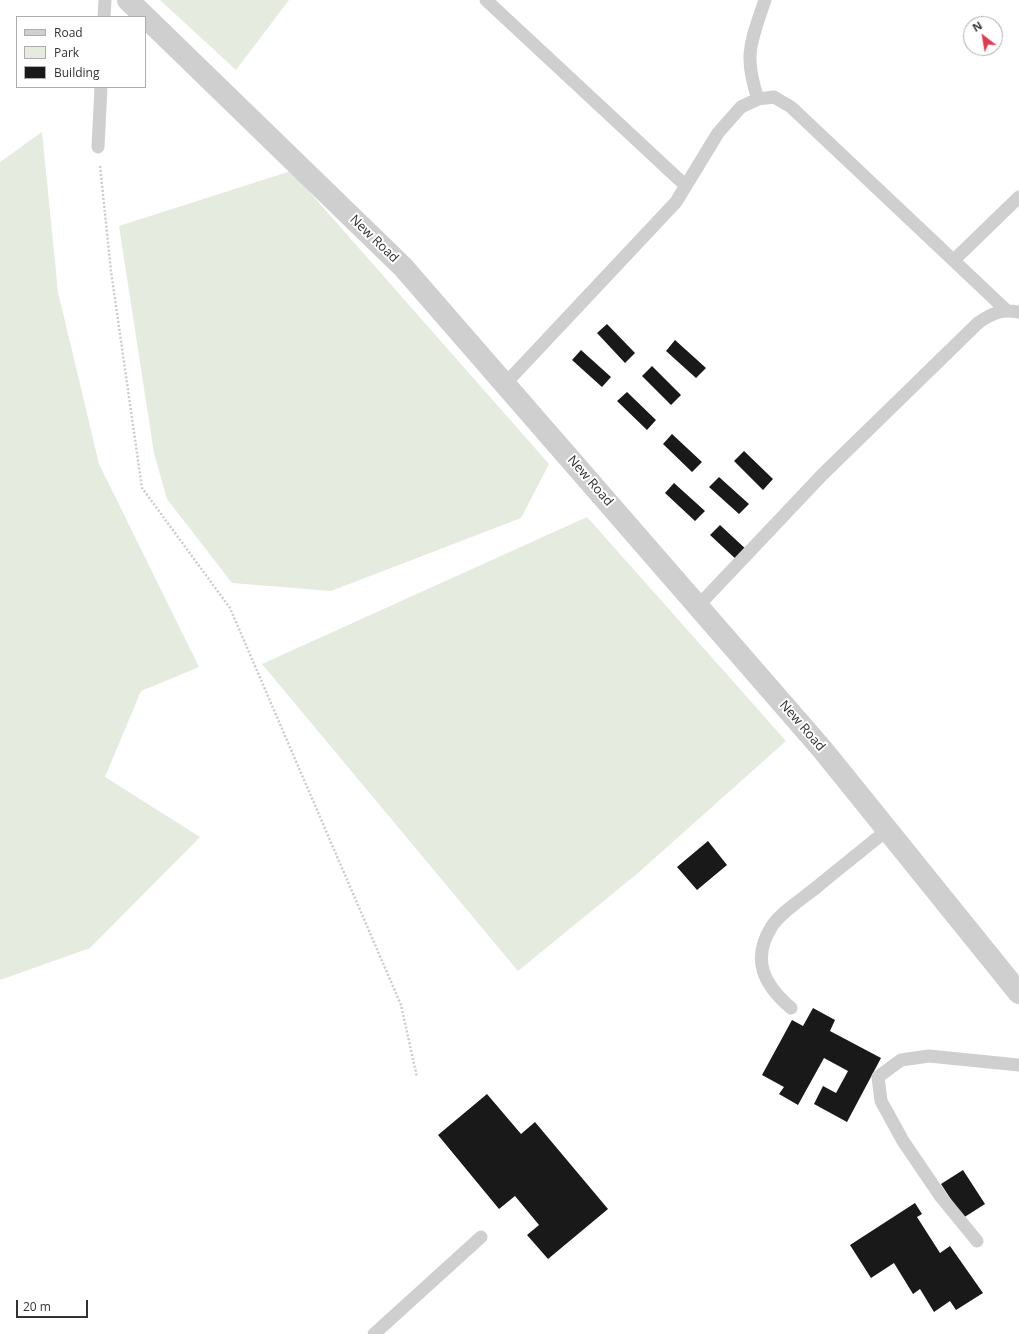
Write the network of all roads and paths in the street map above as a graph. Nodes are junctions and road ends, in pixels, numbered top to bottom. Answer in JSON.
{"nodes":[{"id":1,"x":105,"y":0,"type":"edge"},
{"id":2,"x":128,"y":0,"type":"edge"},
{"id":3,"x":486,"y":0,"type":"edge"},
{"id":4,"x":765,"y":0,"type":"edge"},
{"id":5,"x":104,"y":16,"type":"edge"},
{"id":6,"x":144,"y":16,"type":"edge"},
{"id":7,"x":146,"y":17,"type":"edge"},
{"id":8,"x":101,"y":88,"type":"edge"},
{"id":9,"x":758,"y":99,"type":"junction"},
{"id":10,"x":98,"y":147,"type":"joint"},
{"id":11,"x":686,"y":186,"type":"junction"},
{"id":12,"x":1019,"y":197,"type":"edge"},
{"id":13,"x":954,"y":260,"type":"junction"},
{"id":14,"x":1013,"y":311,"type":"edge"},
{"id":15,"x":505,"y":384,"type":"junction"},
{"id":16,"x":698,"y":606,"type":"junction"},
{"id":17,"x":888,"y":830,"type":"junction"},
{"id":18,"x":1019,"y":993,"type":"edge"},
{"id":19,"x":791,"y":1008,"type":"dead end"},
{"id":20,"x":1019,"y":1065,"type":"edge"},
{"id":21,"x":417,"y":1077,"type":"dead end"},
{"id":22,"x":481,"y":1237,"type":"dead end"},
{"id":23,"x":976,"y":1241,"type":"dead end"},
{"id":24,"x":374,"y":1334,"type":"edge"}],
"edges":[{"from":1,"to":5,"type":"lane"},
{"from":2,"to":6,"type":"street","name":"New Road"},
{"from":3,"to":11,"type":"lane"},
{"from":4,"to":9,"type":"lane"},
{"from":7,"to":15,"type":"street","name":"New Road"},
{"from":8,"to":10,"type":"lane"},
{"from":9,"to":11,"type":"lane"},
{"from":9,"to":13,"type":"lane"},
{"from":10,"to":21,"type":"path"},
{"from":11,"to":15,"type":"lane"},
{"from":12,"to":13,"type":"lane"},
{"from":13,"to":14,"type":"lane"},
{"from":14,"to":16,"type":"lane"},
{"from":15,"to":16,"type":"street","name":"New Road"},
{"from":16,"to":17,"type":"street","name":"New Road"},
{"from":17,"to":18,"type":"street","name":"New Road"},
{"from":17,"to":19,"type":"lane"},
{"from":20,"to":23,"type":"lane"},
{"from":22,"to":24,"type":"lane"}]}
